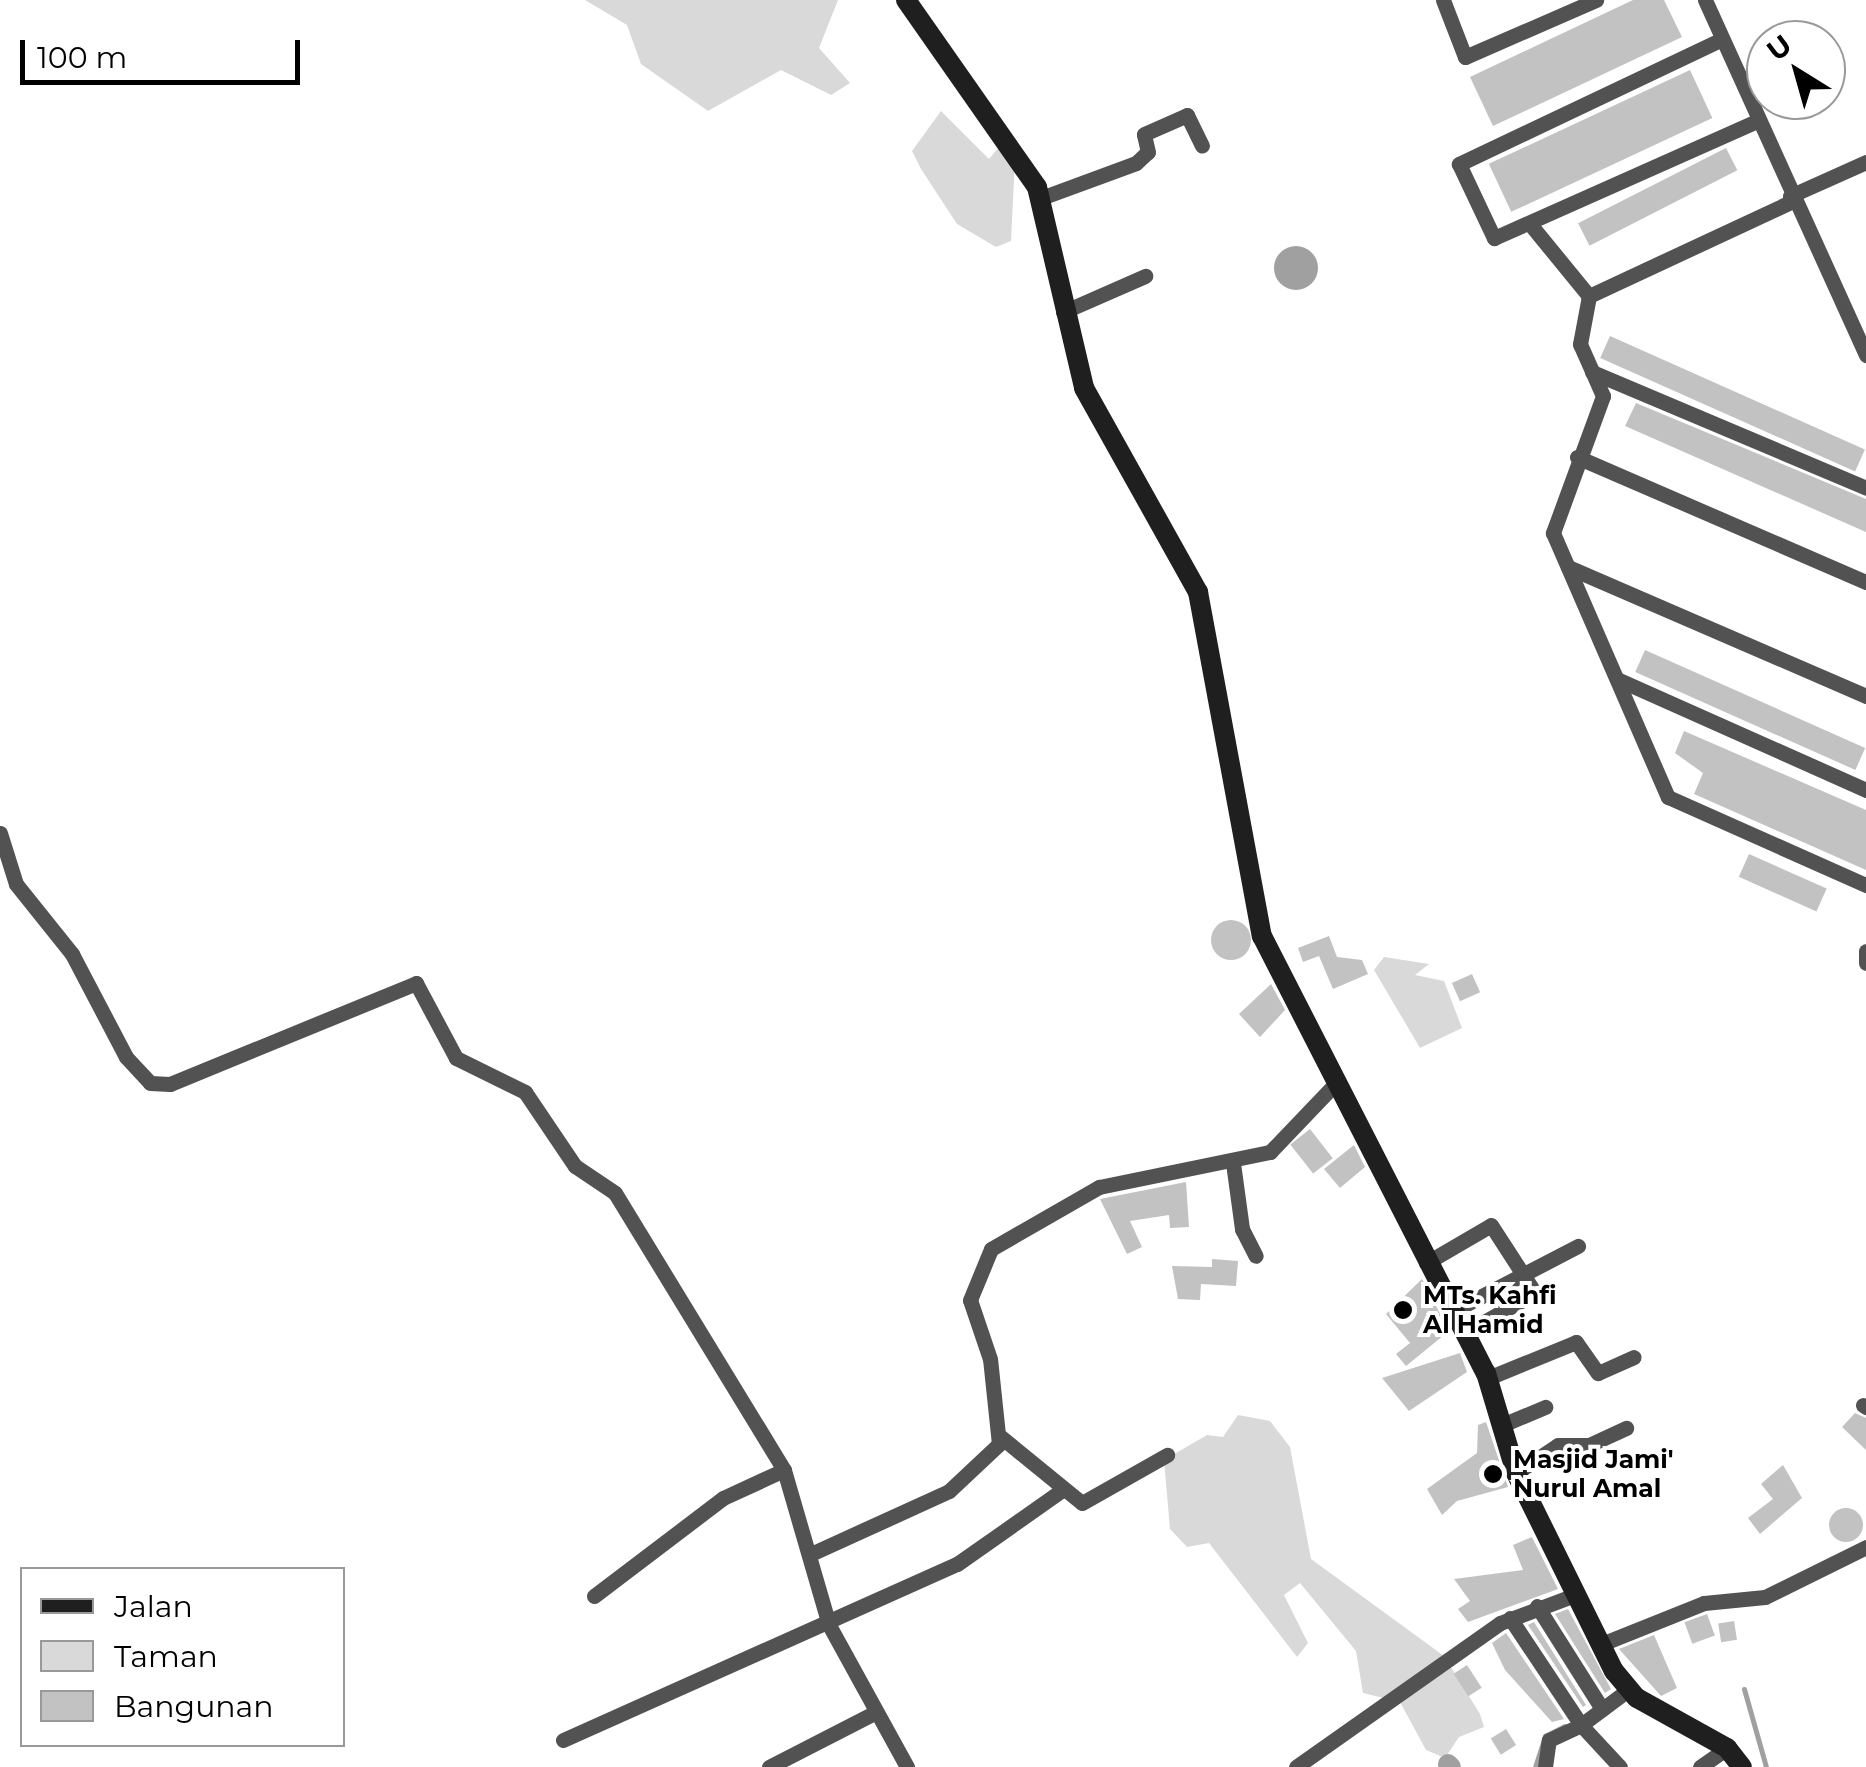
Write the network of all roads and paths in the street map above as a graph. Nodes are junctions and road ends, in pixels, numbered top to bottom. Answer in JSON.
{"nodes":[{"id":1,"x":906,"y":0,"type":"edge"},
{"id":2,"x":1442,"y":0,"type":"edge"},
{"id":3,"x":1596,"y":0,"type":"edge"},
{"id":4,"x":1705,"y":0,"type":"edge"},
{"id":5,"x":1718,"y":42,"type":"junction"},
{"id":6,"x":1754,"y":122,"type":"junction"},
{"id":7,"x":1202,"y":146,"type":"dead end"},
{"id":8,"x":1866,"y":162,"type":"edge"},
{"id":9,"x":1041,"y":198,"type":"junction"},
{"id":10,"x":1791,"y":198,"type":"junction"},
{"id":11,"x":1530,"y":224,"type":"junction"},
{"id":12,"x":1145,"y":276,"type":"dead end"},
{"id":13,"x":1589,"y":296,"type":"junction"},
{"id":14,"x":1063,"y":312,"type":"junction"},
{"id":15,"x":1866,"y":356,"type":"edge"},
{"id":16,"x":1592,"y":372,"type":"junction"},
{"id":17,"x":1577,"y":457,"type":"junction"},
{"id":18,"x":1866,"y":488,"type":"edge"},
{"id":19,"x":1568,"y":567,"type":"junction"},
{"id":20,"x":1866,"y":582,"type":"edge"},
{"id":21,"x":1617,"y":679,"type":"junction"},
{"id":22,"x":1866,"y":696,"type":"edge"},
{"id":23,"x":1866,"y":790,"type":"edge"},
{"id":24,"x":0,"y":833,"type":"edge"},
{"id":25,"x":1866,"y":885,"type":"edge"},
{"id":26,"x":1866,"y":952,"type":"edge"},
{"id":27,"x":1866,"y":963,"type":"edge"},
{"id":28,"x":1336,"y":1083,"type":"junction"},
{"id":29,"x":1234,"y":1163,"type":"junction"},
{"id":30,"x":1578,"y":1246,"type":"dead end"},
{"id":31,"x":1256,"y":1256,"type":"dead end"},
{"id":32,"x":1426,"y":1263,"type":"junction"},
{"id":33,"x":1523,"y":1274,"type":"junction"},
{"id":34,"x":1453,"y":1311,"type":"junction"},
{"id":35,"x":1465,"y":1333,"type":"junction"},
{"id":36,"x":1634,"y":1357,"type":"dead end"},
{"id":37,"x":1488,"y":1378,"type":"junction"},
{"id":38,"x":1545,"y":1407,"type":"dead end"},
{"id":39,"x":1502,"y":1425,"type":"junction"},
{"id":40,"x":1626,"y":1428,"type":"dead end"},
{"id":41,"x":1001,"y":1437,"type":"junction"},
{"id":42,"x":1167,"y":1455,"type":"dead end"},
{"id":43,"x":784,"y":1470,"type":"junction"},
{"id":44,"x":1516,"y":1473,"type":"junction"},
{"id":45,"x":1062,"y":1491,"type":"junction"},
{"id":46,"x":1866,"y":1546,"type":"edge"},
{"id":47,"x":813,"y":1553,"type":"junction"},
{"id":48,"x":1577,"y":1594,"type":"junction"},
{"id":49,"x":594,"y":1596,"type":"dead end"},
{"id":50,"x":1537,"y":1606,"type":"junction"},
{"id":51,"x":1510,"y":1618,"type":"junction"},
{"id":52,"x":829,"y":1625,"type":"junction"},
{"id":53,"x":1599,"y":1644,"type":"junction"},
{"id":54,"x":1628,"y":1690,"type":"junction"},
{"id":55,"x":1602,"y":1709,"type":"junction"},
{"id":56,"x":872,"y":1714,"type":"junction"},
{"id":57,"x":1581,"y":1725,"type":"junction"},
{"id":58,"x":563,"y":1740,"type":"dead end"},
{"id":59,"x":1727,"y":1748,"type":"junction"},
{"id":60,"x":769,"y":1767,"type":"edge"},
{"id":61,"x":907,"y":1767,"type":"edge"},
{"id":62,"x":1296,"y":1767,"type":"edge"},
{"id":63,"x":1544,"y":1767,"type":"edge"},
{"id":64,"x":1620,"y":1767,"type":"edge"},
{"id":65,"x":1700,"y":1767,"type":"edge"},
{"id":66,"x":1742,"y":1767,"type":"edge"}],
"edges":[{"from":1,"to":9,"type":"street"},
{"from":2,"to":3,"type":"street"},
{"from":4,"to":5,"type":"street"},
{"from":5,"to":6,"type":"street"},
{"from":5,"to":11,"type":"street"},
{"from":6,"to":10,"type":"street"},
{"from":6,"to":11,"type":"street"},
{"from":7,"to":9,"type":"street"},
{"from":8,"to":10,"type":"street"},
{"from":9,"to":14,"type":"street"},
{"from":10,"to":13,"type":"street"},
{"from":10,"to":15,"type":"street"},
{"from":11,"to":13,"type":"street"},
{"from":12,"to":14,"type":"street"},
{"from":13,"to":16,"type":"street"},
{"from":14,"to":28,"type":"street"},
{"from":16,"to":17,"type":"street"},
{"from":16,"to":18,"type":"street"},
{"from":17,"to":19,"type":"street"},
{"from":17,"to":20,"type":"street"},
{"from":19,"to":21,"type":"street"},
{"from":19,"to":22,"type":"street"},
{"from":21,"to":23,"type":"street"},
{"from":21,"to":25,"type":"street"},
{"from":24,"to":43,"type":"street"},
{"from":26,"to":27,"type":"street"},
{"from":28,"to":29,"type":"street"},
{"from":28,"to":32,"type":"street"},
{"from":29,"to":31,"type":"street"},
{"from":29,"to":41,"type":"street"},
{"from":30,"to":33,"type":"street"},
{"from":32,"to":33,"type":"street"},
{"from":32,"to":34,"type":"street"},
{"from":33,"to":34,"type":"street"},
{"from":33,"to":35,"type":"street"},
{"from":34,"to":35,"type":"street"},
{"from":35,"to":37,"type":"street"},
{"from":36,"to":37,"type":"street"},
{"from":37,"to":39,"type":"street"},
{"from":38,"to":39,"type":"street"},
{"from":39,"to":44,"type":"street"},
{"from":40,"to":44,"type":"street"},
{"from":41,"to":45,"type":"street"},
{"from":41,"to":47,"type":"street"},
{"from":42,"to":45,"type":"street"},
{"from":43,"to":47,"type":"street"},
{"from":43,"to":49,"type":"street"},
{"from":44,"to":48,"type":"street"},
{"from":45,"to":52,"type":"street"},
{"from":46,"to":53,"type":"street"},
{"from":47,"to":52,"type":"street"},
{"from":48,"to":50,"type":"street"},
{"from":48,"to":53,"type":"street"},
{"from":50,"to":51,"type":"street"},
{"from":50,"to":55,"type":"street"},
{"from":51,"to":57,"type":"street"},
{"from":51,"to":62,"type":"street"},
{"from":52,"to":56,"type":"street"},
{"from":52,"to":58,"type":"street"},
{"from":53,"to":54,"type":"street"},
{"from":54,"to":55,"type":"street"},
{"from":54,"to":59,"type":"street"},
{"from":55,"to":57,"type":"street"},
{"from":56,"to":60,"type":"street"},
{"from":56,"to":61,"type":"street"},
{"from":57,"to":63,"type":"street"},
{"from":57,"to":64,"type":"street"},
{"from":59,"to":65,"type":"street"},
{"from":59,"to":66,"type":"street"}]}
